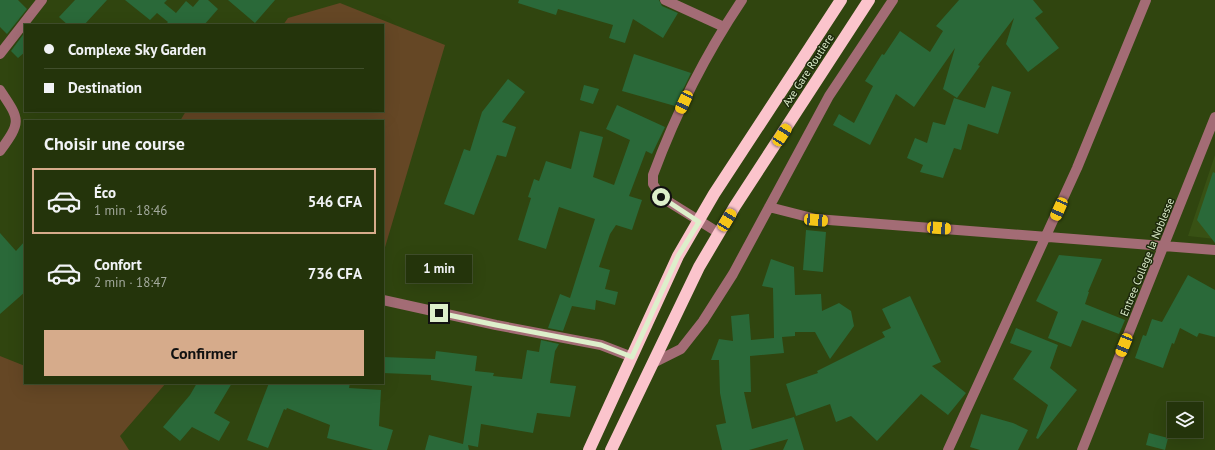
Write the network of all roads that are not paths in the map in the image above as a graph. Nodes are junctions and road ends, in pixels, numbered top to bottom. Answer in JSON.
{"nodes":[{"id":1,"x":42,"y":0,"type":"edge"},
{"id":2,"x":665,"y":0,"type":"edge"},
{"id":3,"x":742,"y":0,"type":"edge"},
{"id":4,"x":841,"y":0,"type":"edge"},
{"id":5,"x":869,"y":0,"type":"edge"},
{"id":6,"x":893,"y":0,"type":"edge"},
{"id":7,"x":1146,"y":0,"type":"edge"},
{"id":8,"x":724,"y":27,"type":"junction"},
{"id":9,"x":0,"y":54,"type":"edge"},
{"id":10,"x":0,"y":90,"type":"edge"},
{"id":11,"x":1215,"y":117,"type":"edge"},
{"id":12,"x":0,"y":151,"type":"edge"},
{"id":13,"x":769,"y":207,"type":"junction"},
{"id":14,"x":699,"y":222,"type":"junction"},
{"id":15,"x":719,"y":233,"type":"junction"},
{"id":16,"x":1047,"y":236,"type":"junction"},
{"id":17,"x":1164,"y":246,"type":"junction"},
{"id":18,"x":1215,"y":250,"type":"edge"},
{"id":19,"x":384,"y":300,"type":"edge"},
{"id":20,"x":632,"y":357,"type":"junction"},
{"id":21,"x":653,"y":362,"type":"junction"},
{"id":22,"x":589,"y":450,"type":"edge"},
{"id":23,"x":611,"y":450,"type":"edge"},
{"id":24,"x":948,"y":450,"type":"edge"},
{"id":25,"x":1082,"y":450,"type":"edge"}],
"edges":[{"from":1,"to":9,"type":"street"},
{"from":2,"to":8,"type":"street"},
{"from":3,"to":8,"type":"street"},
{"from":4,"to":14,"type":"highway","name":"Axe Gare Routiere"},
{"from":5,"to":15,"type":"highway","name":"Axe Gare Routiere"},
{"from":6,"to":13,"type":"street"},
{"from":7,"to":16,"type":"street"},
{"from":8,"to":14,"type":"street"},
{"from":10,"to":12,"type":"street"},
{"from":11,"to":17,"type":"street","name":"Entree College la Noblesse"},
{"from":13,"to":16,"type":"street"},
{"from":13,"to":21,"type":"street"},
{"from":14,"to":15,"type":"street"},
{"from":14,"to":20,"type":"highway","name":"Axe Gare Routiere"},
{"from":15,"to":21,"type":"highway","name":"Axe Gare Routiere"},
{"from":16,"to":17,"type":"street"},
{"from":16,"to":24,"type":"street"},
{"from":17,"to":18,"type":"street"},
{"from":17,"to":25,"type":"street","name":"Entree College la Noblesse"},
{"from":19,"to":20,"type":"street"},
{"from":20,"to":22,"type":"highway","name":"Axe Gare Routiere"},
{"from":21,"to":23,"type":"highway","name":"Axe Gare Routiere"}]}
